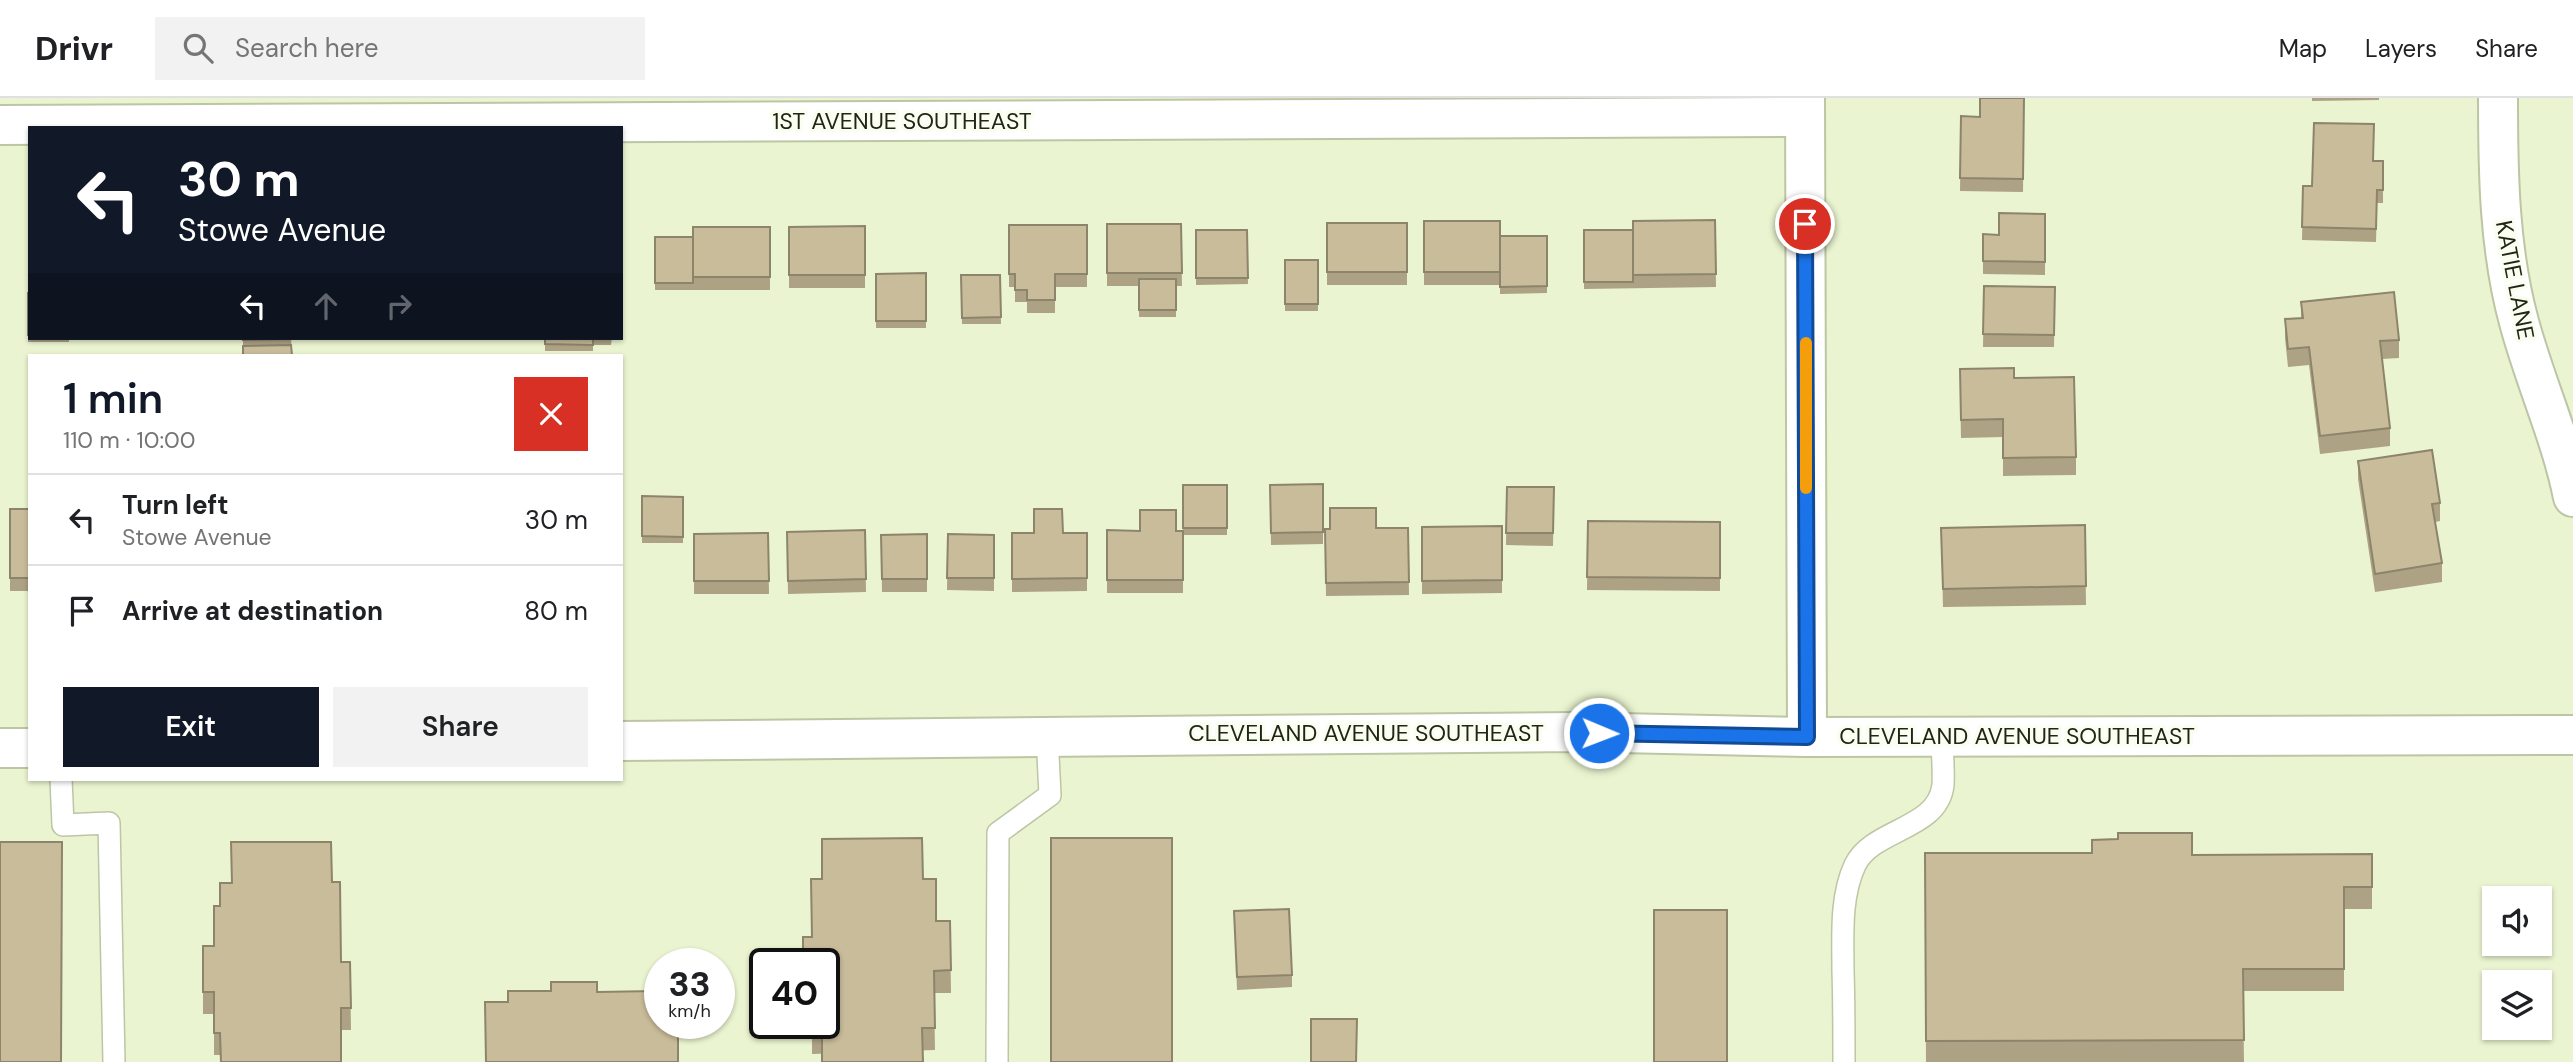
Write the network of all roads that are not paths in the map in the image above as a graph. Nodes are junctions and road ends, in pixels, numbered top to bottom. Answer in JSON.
{"nodes":[{"id":1,"x":2498,"y":98,"type":"edge"},
{"id":2,"x":1805,"y":107,"type":"edge"},
{"id":3,"x":0,"y":125,"type":"edge"},
{"id":4,"x":2573,"y":497,"type":"edge"},
{"id":5,"x":1047,"y":735,"type":"junction"},
{"id":6,"x":2573,"y":735,"type":"edge"},
{"id":7,"x":1807,"y":737,"type":"junction"},
{"id":8,"x":1942,"y":737,"type":"junction"},
{"id":9,"x":623,"y":741,"type":"edge"},
{"id":10,"x":0,"y":748,"type":"edge"},
{"id":11,"x":28,"y":748,"type":"edge"},
{"id":12,"x":61,"y":781,"type":"edge"},
{"id":13,"x":114,"y":1062,"type":"edge"},
{"id":14,"x":997,"y":1062,"type":"edge"},
{"id":15,"x":1844,"y":1062,"type":"edge"}],
"edges":[{"from":1,"to":4,"type":"street","name":"KATIE LANE"},
{"from":2,"to":3,"type":"street","name":"1ST AVENUE SOUTHEAST"},
{"from":2,"to":7,"type":"street"},
{"from":5,"to":7,"type":"street","name":"CLEVELAND AVENUE SOUTHEAST"},
{"from":5,"to":9,"type":"street","name":"CLEVELAND AVENUE SOUTHEAST"},
{"from":5,"to":14,"type":"lane"},
{"from":6,"to":8,"type":"street","name":"CLEVELAND AVENUE SOUTHEAST"},
{"from":7,"to":8,"type":"street","name":"CLEVELAND AVENUE SOUTHEAST"},
{"from":8,"to":15,"type":"lane"},
{"from":10,"to":11,"type":"street"},
{"from":12,"to":13,"type":"lane"}]}
